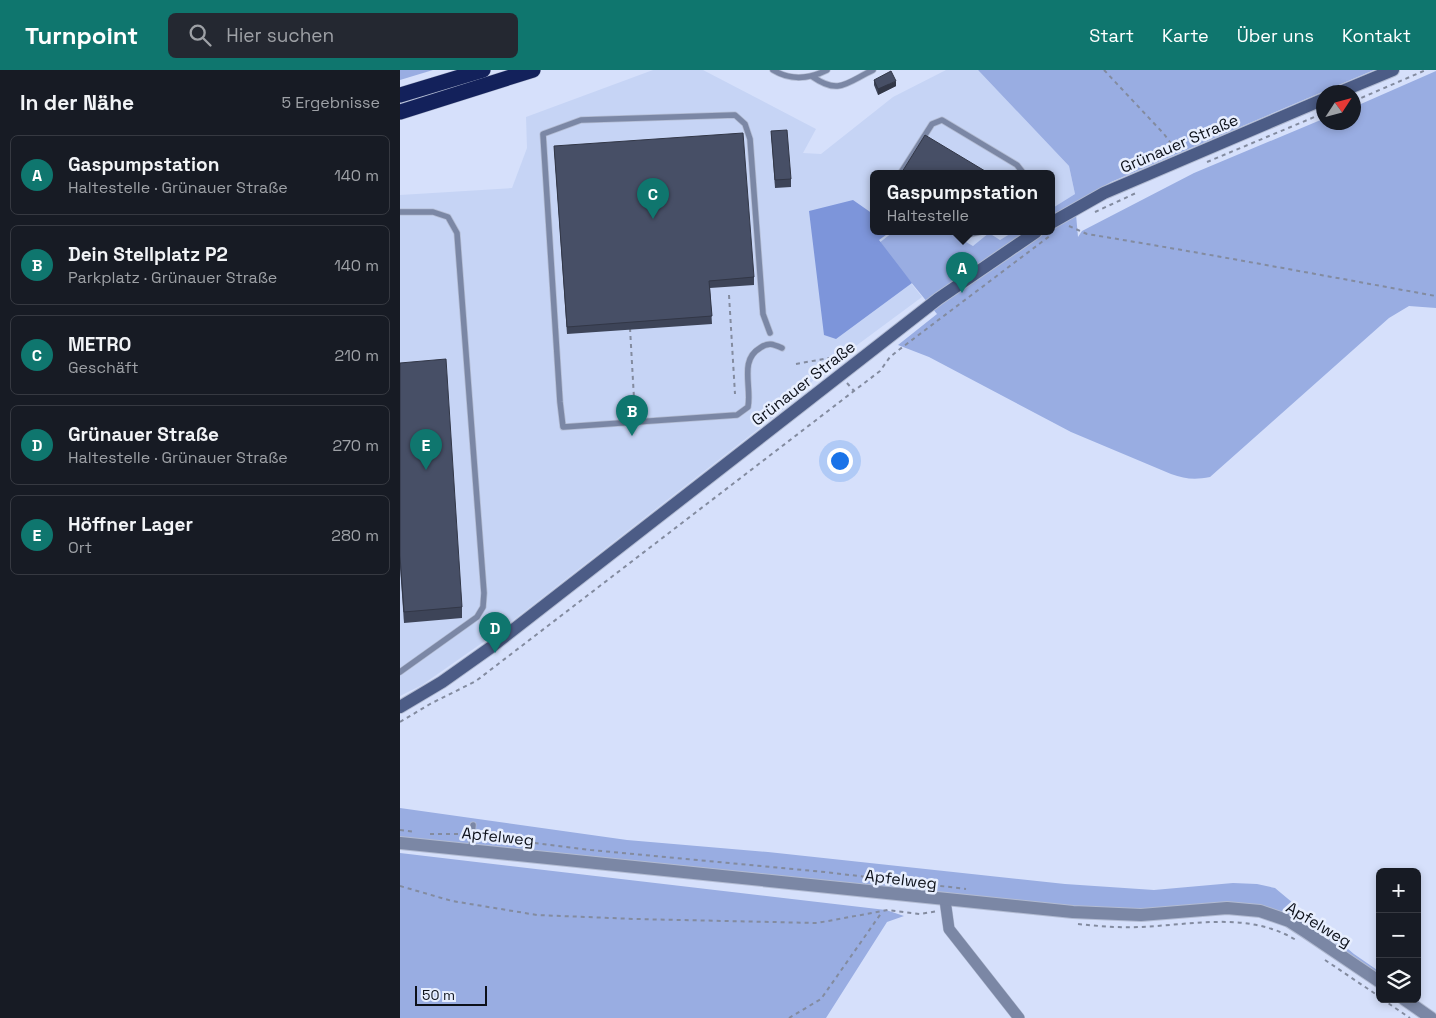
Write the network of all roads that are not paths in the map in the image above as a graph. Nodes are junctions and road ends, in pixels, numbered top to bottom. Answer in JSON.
{"nodes":[{"id":1,"x":483,"y":70,"type":"edge"},
{"id":2,"x":533,"y":70,"type":"edge"},
{"id":3,"x":773,"y":70,"type":"edge"},
{"id":4,"x":827,"y":70,"type":"edge"},
{"id":5,"x":873,"y":70,"type":"edge"},
{"id":6,"x":1393,"y":70,"type":"edge"},
{"id":7,"x":813,"y":77,"type":"junction"},
{"id":8,"x":1357,"y":85,"type":"edge"},
{"id":9,"x":400,"y":95,"type":"edge"},
{"id":10,"x":1316,"y":102,"type":"edge"},
{"id":11,"x":400,"y":112,"type":"edge"},
{"id":12,"x":903,"y":170,"type":"edge"},
{"id":13,"x":1021,"y":170,"type":"edge"},
{"id":14,"x":400,"y":212,"type":"edge"},
{"id":15,"x":1061,"y":221,"type":"edge"},
{"id":16,"x":1031,"y":235,"type":"edge"},
{"id":17,"x":770,"y":333,"type":"dead end"},
{"id":18,"x":782,"y":348,"type":"dead end"},
{"id":19,"x":400,"y":672,"type":"edge"},
{"id":20,"x":400,"y":706,"type":"edge"},
{"id":21,"x":473,"y":825,"type":"dead end"},
{"id":22,"x":400,"y":843,"type":"edge"},
{"id":23,"x":471,"y":850,"type":"junction"},
{"id":24,"x":945,"y":900,"type":"junction"},
{"id":25,"x":1376,"y":979,"type":"edge"},
{"id":26,"x":1409,"y":1003,"type":"edge"},
{"id":27,"x":1019,"y":1018,"type":"edge"},
{"id":28,"x":1430,"y":1018,"type":"edge"}],
"edges":[{"from":1,"to":9,"type":"highway"},
{"from":2,"to":11,"type":"highway"},
{"from":3,"to":7,"type":"lane"},
{"from":4,"to":7,"type":"lane"},
{"from":5,"to":7,"type":"lane"},
{"from":6,"to":8,"type":"main road"},
{"from":10,"to":15,"type":"main road","name":"Grünauer Straße"},
{"from":12,"to":13,"type":"lane"},
{"from":14,"to":19,"type":"lane"},
{"from":16,"to":20,"type":"main road","name":"Grünauer Straße"},
{"from":17,"to":18,"type":"lane"},
{"from":21,"to":23,"type":"lane"},
{"from":22,"to":23,"type":"street","name":"Apfelweg"},
{"from":23,"to":24,"type":"street","name":"Apfelweg"},
{"from":24,"to":25,"type":"street","name":"Apfelweg"},
{"from":24,"to":27,"type":"street"},
{"from":26,"to":28,"type":"street"}]}
